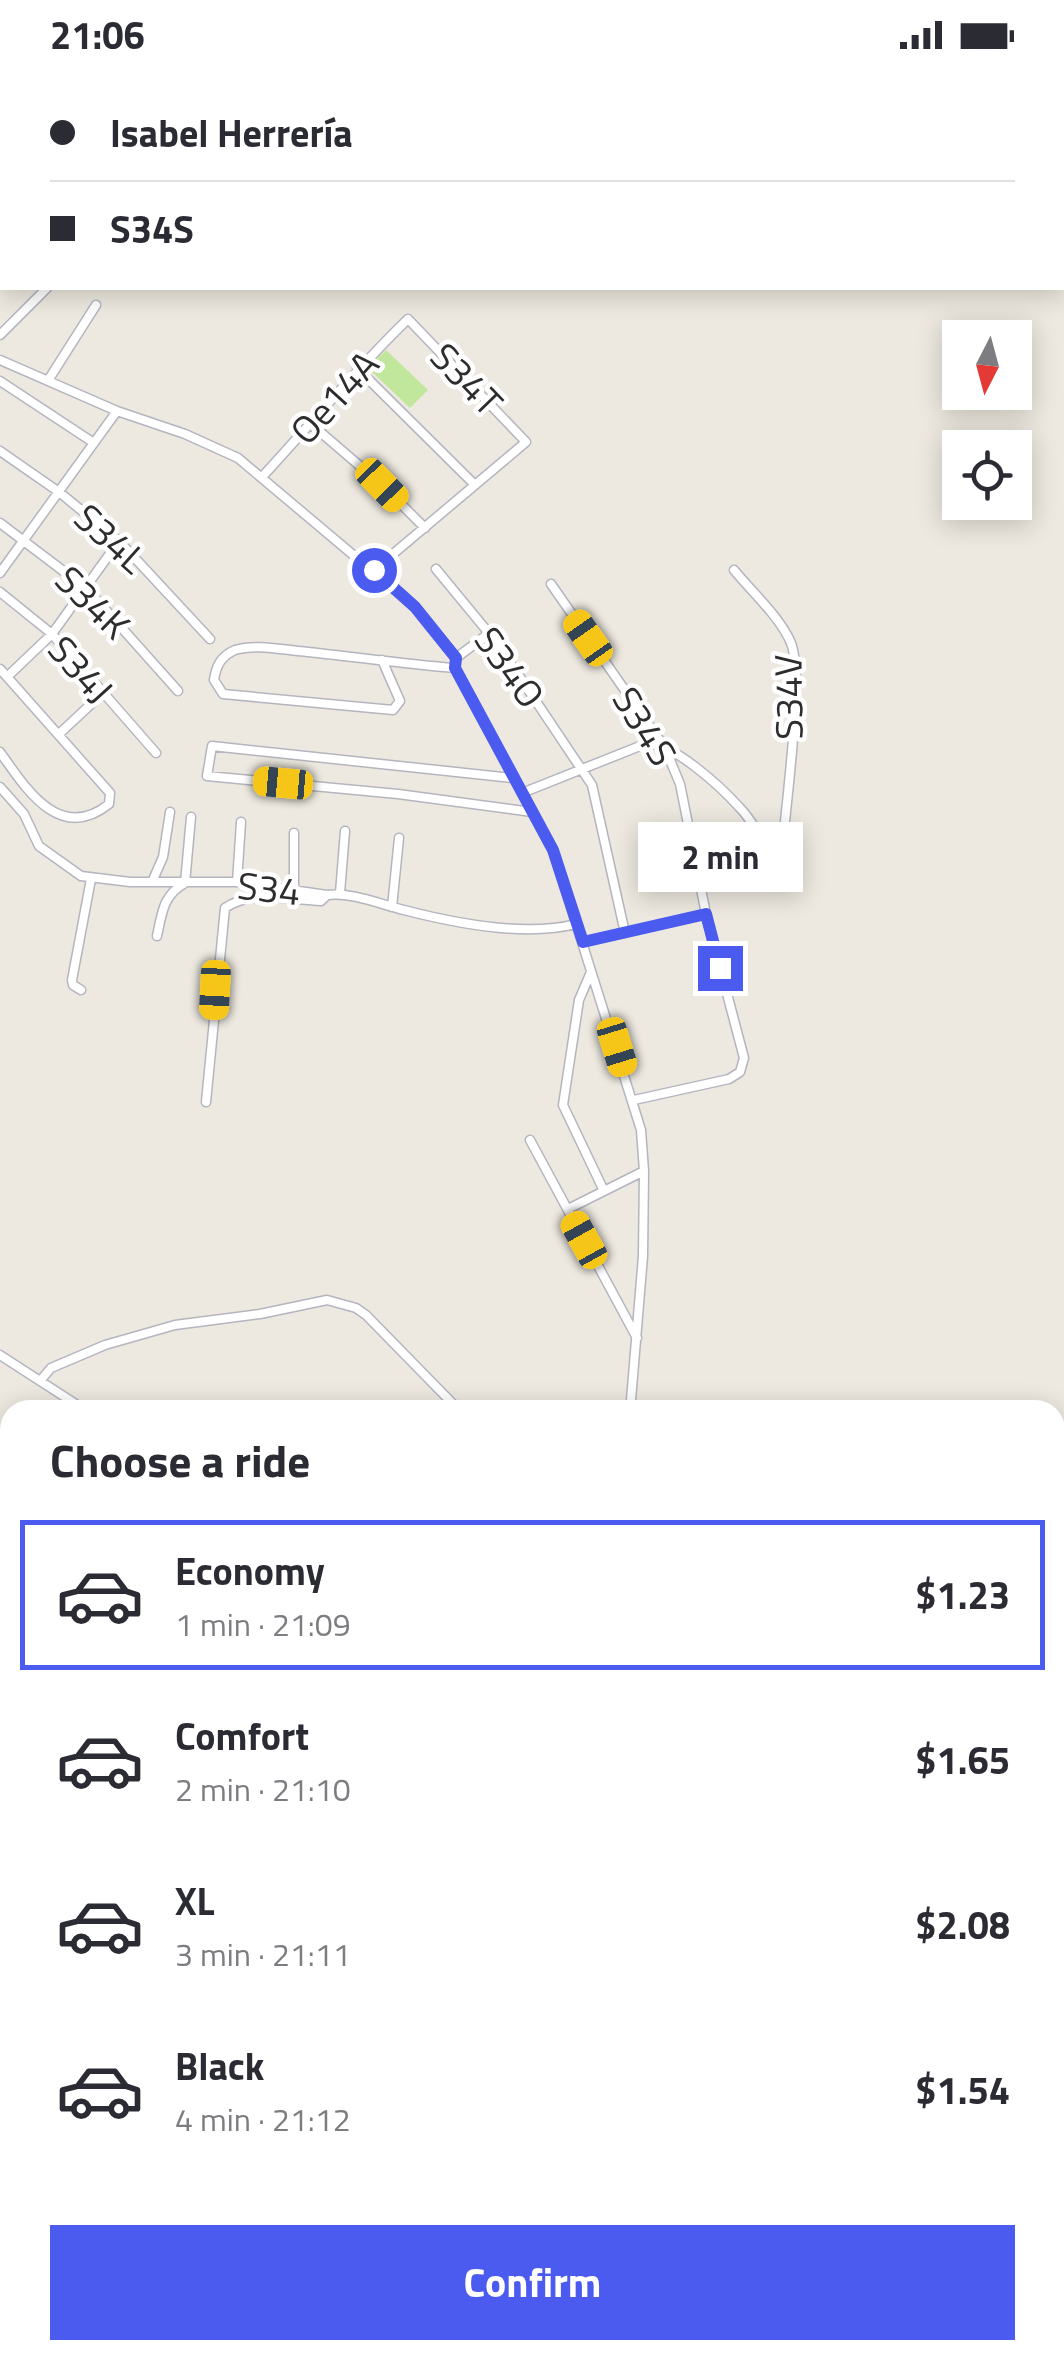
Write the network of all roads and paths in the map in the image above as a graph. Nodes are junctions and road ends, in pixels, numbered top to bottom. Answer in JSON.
{"nodes":[{"id":1,"x":45,"y":290,"type":"edge"},
{"id":2,"x":96,"y":305,"type":"dead end"},
{"id":3,"x":408,"y":319,"type":"joint"},
{"id":4,"x":0,"y":335,"type":"edge"},
{"id":5,"x":0,"y":360,"type":"edge"},
{"id":6,"x":357,"y":368,"type":"junction"},
{"id":7,"x":0,"y":380,"type":"edge"},
{"id":8,"x":49,"y":380,"type":"junction"},
{"id":9,"x":116,"y":411,"type":"junction"},
{"id":10,"x":311,"y":424,"type":"junction"},
{"id":11,"x":94,"y":443,"type":"junction"},
{"id":12,"x":0,"y":451,"type":"edge"},
{"id":13,"x":262,"y":477,"type":"junction"},
{"id":14,"x":475,"y":485,"type":"junction"},
{"id":15,"x":59,"y":492,"type":"junction"},
{"id":16,"x":0,"y":523,"type":"edge"},
{"id":17,"x":424,"y":528,"type":"junction"},
{"id":18,"x":24,"y":540,"type":"junction"},
{"id":19,"x":119,"y":541,"type":"junction"},
{"id":20,"x":436,"y":569,"type":"dead end"},
{"id":21,"x":374,"y":570,"type":"junction"},
{"id":22,"x":734,"y":570,"type":"dead end"},
{"id":23,"x":0,"y":572,"type":"edge"},
{"id":24,"x":551,"y":584,"type":"dead end"},
{"id":25,"x":87,"y":588,"type":"junction"},
{"id":26,"x":0,"y":592,"type":"edge"},
{"id":27,"x":52,"y":634,"type":"junction"},
{"id":28,"x":488,"y":634,"type":"junction"},
{"id":29,"x":210,"y":639,"type":"dead end"},
{"id":30,"x":382,"y":660,"type":"junction"},
{"id":31,"x":456,"y":663,"type":"junction"},
{"id":32,"x":4,"y":672,"type":"edge"},
{"id":33,"x":178,"y":691,"type":"dead end"},
{"id":34,"x":103,"y":693,"type":"junction"},
{"id":35,"x":58,"y":734,"type":"junction"},
{"id":36,"x":666,"y":748,"type":"junction"},
{"id":37,"x":0,"y":752,"type":"edge"},
{"id":38,"x":156,"y":753,"type":"dead end"},
{"id":39,"x":581,"y":768,"type":"junction"},
{"id":40,"x":512,"y":778,"type":"junction"},
{"id":41,"x":0,"y":787,"type":"edge"},
{"id":42,"x":522,"y":793,"type":"junction"},
{"id":43,"x":170,"y":812,"type":"dead end"},
{"id":44,"x":532,"y":812,"type":"junction"},
{"id":45,"x":191,"y":817,"type":"dead end"},
{"id":46,"x":241,"y":822,"type":"dead end"},
{"id":47,"x":345,"y":832,"type":"dead end"},
{"id":48,"x":294,"y":833,"type":"dead end"},
{"id":49,"x":399,"y":838,"type":"dead end"},
{"id":50,"x":91,"y":878,"type":"junction"},
{"id":51,"x":152,"y":882,"type":"junction"},
{"id":52,"x":237,"y":882,"type":"junction"},
{"id":53,"x":185,"y":883,"type":"junction"},
{"id":54,"x":294,"y":888,"type":"junction"},
{"id":55,"x":340,"y":893,"type":"junction"},
{"id":56,"x":327,"y":895,"type":"junction"},
{"id":57,"x":392,"y":907,"type":"junction"},
{"id":58,"x":706,"y":914,"type":"junction"},
{"id":59,"x":576,"y":924,"type":"junction"},
{"id":60,"x":626,"y":933,"type":"junction"},
{"id":61,"x":157,"y":936,"type":"dead end"},
{"id":62,"x":583,"y":942,"type":"junction"},
{"id":63,"x":591,"y":972,"type":"junction"},
{"id":64,"x":81,"y":990,"type":"dead end"},
{"id":65,"x":634,"y":1100,"type":"junction"},
{"id":66,"x":206,"y":1102,"type":"dead end"},
{"id":67,"x":530,"y":1140,"type":"dead end"},
{"id":68,"x":644,"y":1171,"type":"junction"},
{"id":69,"x":604,"y":1191,"type":"junction"},
{"id":70,"x":568,"y":1209,"type":"junction"},
{"id":71,"x":638,"y":1339,"type":"junction"},
{"id":72,"x":0,"y":1355,"type":"edge"},
{"id":73,"x":40,"y":1381,"type":"junction"},
{"id":74,"x":69,"y":1400,"type":"edge"},
{"id":75,"x":449,"y":1400,"type":"edge"},
{"id":76,"x":631,"y":1400,"type":"edge"}],
"edges":[{"from":1,"to":4,"type":"street"},
{"from":2,"to":8,"type":"street"},
{"from":3,"to":6,"type":"street","name":"Oe14A"},
{"from":3,"to":14,"type":"street","name":"S34T"},
{"from":5,"to":8,"type":"street"},
{"from":6,"to":10,"type":"street","name":"Oe14A"},
{"from":6,"to":14,"type":"street"},
{"from":7,"to":11,"type":"street"},
{"from":8,"to":9,"type":"street"},
{"from":9,"to":11,"type":"street"},
{"from":9,"to":13,"type":"street"},
{"from":10,"to":13,"type":"street","name":"Oe14A"},
{"from":10,"to":17,"type":"street"},
{"from":11,"to":15,"type":"street"},
{"from":12,"to":15,"type":"street","name":"S34L"},
{"from":13,"to":21,"type":"street"},
{"from":14,"to":17,"type":"street"},
{"from":15,"to":18,"type":"street"},
{"from":15,"to":19,"type":"street","name":"S34L"},
{"from":16,"to":18,"type":"street","name":"S34K"},
{"from":17,"to":21,"type":"street"},
{"from":18,"to":23,"type":"street"},
{"from":18,"to":25,"type":"street","name":"S34K"},
{"from":19,"to":25,"type":"street"},
{"from":19,"to":29,"type":"street","name":"S34L"},
{"from":20,"to":28,"type":"street","name":"S34O"},
{"from":21,"to":31,"type":"street"},
{"from":22,"to":36,"type":"street","name":"S34V"},
{"from":24,"to":36,"type":"street","name":"S34S"},
{"from":25,"to":27,"type":"street"},
{"from":25,"to":33,"type":"street","name":"S34K"},
{"from":26,"to":27,"type":"street","name":"S34J"},
{"from":27,"to":32,"type":"street"},
{"from":27,"to":34,"type":"street","name":"S34J"},
{"from":28,"to":31,"type":"street"},
{"from":28,"to":39,"type":"street","name":"S34O"},
{"from":30,"to":30,"type":"street"},
{"from":30,"to":31,"type":"street"},
{"from":31,"to":40,"type":"street"},
{"from":32,"to":35,"type":"street"},
{"from":34,"to":35,"type":"street"},
{"from":34,"to":38,"type":"street","name":"S34J"},
{"from":35,"to":37,"type":"street"},
{"from":36,"to":39,"type":"street"},
{"from":36,"to":58,"type":"street","name":"S34S"},
{"from":39,"to":42,"type":"street"},
{"from":39,"to":60,"type":"street","name":"S34O"},
{"from":40,"to":42,"type":"street"},
{"from":40,"to":44,"type":"street"},
{"from":41,"to":50,"type":"street","name":"S34"},
{"from":42,"to":44,"type":"street"},
{"from":43,"to":51,"type":"street"},
{"from":44,"to":59,"type":"street"},
{"from":45,"to":53,"type":"street"},
{"from":46,"to":52,"type":"street"},
{"from":47,"to":55,"type":"street"},
{"from":48,"to":54,"type":"street"},
{"from":49,"to":57,"type":"street"},
{"from":50,"to":51,"type":"street","name":"S34"},
{"from":50,"to":64,"type":"street"},
{"from":51,"to":53,"type":"street","name":"S34"},
{"from":52,"to":53,"type":"street","name":"S34"},
{"from":52,"to":54,"type":"street","name":"S34"},
{"from":53,"to":61,"type":"street"},
{"from":54,"to":56,"type":"street","name":"S34"},
{"from":55,"to":56,"type":"street","name":"S34"},
{"from":55,"to":57,"type":"street","name":"S34"},
{"from":56,"to":66,"type":"street"},
{"from":57,"to":59,"type":"street","name":"S34"},
{"from":58,"to":60,"type":"street"},
{"from":58,"to":65,"type":"street","name":"S34S"},
{"from":59,"to":62,"type":"street"},
{"from":60,"to":62,"type":"street"},
{"from":62,"to":63,"type":"street"},
{"from":63,"to":65,"type":"street"},
{"from":63,"to":69,"type":"street"},
{"from":65,"to":68,"type":"street"},
{"from":67,"to":70,"type":"street"},
{"from":68,"to":69,"type":"street"},
{"from":68,"to":71,"type":"street"},
{"from":69,"to":70,"type":"street"},
{"from":70,"to":71,"type":"street"},
{"from":71,"to":76,"type":"street"},
{"from":72,"to":73,"type":"street"},
{"from":73,"to":74,"type":"street"},
{"from":73,"to":75,"type":"street"}]}
